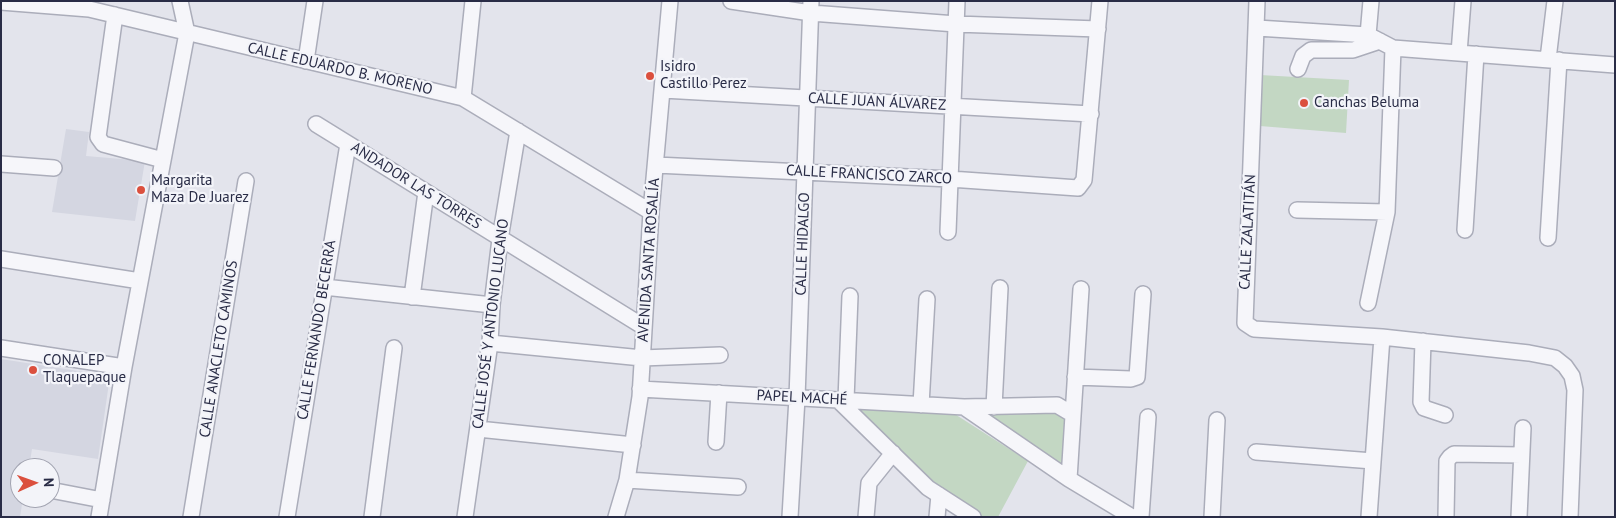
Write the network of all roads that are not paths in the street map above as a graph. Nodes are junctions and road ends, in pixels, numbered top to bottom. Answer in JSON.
{"nodes":[{"id":1,"x":180,"y":1,"type":"edge"},
{"id":2,"x":315,"y":1,"type":"edge"},
{"id":3,"x":473,"y":1,"type":"edge"},
{"id":4,"x":670,"y":1,"type":"edge"},
{"id":5,"x":731,"y":1,"type":"edge"},
{"id":6,"x":957,"y":1,"type":"edge"},
{"id":7,"x":1100,"y":1,"type":"edge"},
{"id":8,"x":1258,"y":1,"type":"edge"},
{"id":9,"x":1371,"y":1,"type":"edge"},
{"id":10,"x":1463,"y":1,"type":"edge"},
{"id":11,"x":1555,"y":1,"type":"edge"},
{"id":12,"x":1,"y":2,"type":"edge"},
{"id":13,"x":811,"y":7,"type":"edge"},
{"id":14,"x":115,"y":15,"type":"junction"},
{"id":15,"x":956,"y":24,"type":"junction"},
{"id":16,"x":1257,"y":28,"type":"junction"},
{"id":17,"x":1098,"y":29,"type":"junction"},
{"id":18,"x":187,"y":33,"type":"junction"},
{"id":19,"x":1380,"y":41,"type":"junction"},
{"id":20,"x":1459,"y":53,"type":"junction"},
{"id":21,"x":1476,"y":54,"type":"junction"},
{"id":22,"x":1553,"y":60,"type":"junction"},
{"id":23,"x":306,"y":61,"type":"junction"},
{"id":24,"x":1615,"y":65,"type":"edge"},
{"id":25,"x":1298,"y":69,"type":"dead end"},
{"id":26,"x":663,"y":90,"type":"junction"},
{"id":27,"x":463,"y":98,"type":"junction"},
{"id":28,"x":808,"y":98,"type":"junction"},
{"id":29,"x":953,"y":106,"type":"junction"},
{"id":30,"x":1091,"y":114,"type":"junction"},
{"id":31,"x":316,"y":124,"type":"dead end"},
{"id":32,"x":518,"y":131,"type":"junction"},
{"id":33,"x":348,"y":144,"type":"junction"},
{"id":34,"x":163,"y":160,"type":"junction"},
{"id":35,"x":1,"y":164,"type":"edge"},
{"id":36,"x":656,"y":165,"type":"junction"},
{"id":37,"x":54,"y":168,"type":"dead end"},
{"id":38,"x":805,"y":172,"type":"junction"},
{"id":39,"x":950,"y":179,"type":"junction"},
{"id":40,"x":246,"y":181,"type":"dead end"},
{"id":41,"x":426,"y":192,"type":"junction"},
{"id":42,"x":1297,"y":210,"type":"dead end"},
{"id":43,"x":651,"y":212,"type":"junction"},
{"id":44,"x":1387,"y":212,"type":"junction"},
{"id":45,"x":1465,"y":230,"type":"dead end"},
{"id":46,"x":948,"y":232,"type":"dead end"},
{"id":47,"x":1548,"y":238,"type":"dead end"},
{"id":48,"x":500,"y":239,"type":"junction"},
{"id":49,"x":1,"y":258,"type":"edge"},
{"id":50,"x":140,"y":281,"type":"junction"},
{"id":51,"x":324,"y":287,"type":"junction"},
{"id":52,"x":1000,"y":288,"type":"dead end"},
{"id":53,"x":1081,"y":289,"type":"dead end"},
{"id":54,"x":1143,"y":294,"type":"dead end"},
{"id":55,"x":850,"y":296,"type":"dead end"},
{"id":56,"x":412,"y":297,"type":"junction"},
{"id":57,"x":926,"y":299,"type":"dead end"},
{"id":58,"x":1368,"y":303,"type":"dead end"},
{"id":59,"x":492,"y":305,"type":"junction"},
{"id":60,"x":644,"y":327,"type":"junction"},
{"id":61,"x":1382,"y":337,"type":"junction"},
{"id":62,"x":1423,"y":342,"type":"junction"},
{"id":63,"x":490,"y":344,"type":"junction"},
{"id":64,"x":1,"y":348,"type":"edge"},
{"id":65,"x":394,"y":348,"type":"dead end"},
{"id":66,"x":720,"y":356,"type":"dead end"},
{"id":67,"x":642,"y":358,"type":"junction"},
{"id":68,"x":124,"y":367,"type":"junction"},
{"id":69,"x":1076,"y":377,"type":"junction"},
{"id":70,"x":640,"y":389,"type":"junction"},
{"id":71,"x":719,"y":393,"type":"junction"},
{"id":72,"x":797,"y":398,"type":"junction"},
{"id":73,"x":842,"y":400,"type":"junction"},
{"id":74,"x":921,"y":405,"type":"junction"},
{"id":75,"x":994,"y":407,"type":"junction"},
{"id":76,"x":964,"y":408,"type":"junction"},
{"id":77,"x":1072,"y":414,"type":"junction"},
{"id":78,"x":1445,"y":415,"type":"dead end"},
{"id":79,"x":1148,"y":417,"type":"dead end"},
{"id":80,"x":1217,"y":420,"type":"dead end"},
{"id":81,"x":1523,"y":428,"type":"dead end"},
{"id":82,"x":478,"y":429,"type":"junction"},
{"id":83,"x":716,"y":442,"type":"dead end"},
{"id":84,"x":633,"y":445,"type":"junction"},
{"id":85,"x":1256,"y":452,"type":"dead end"},
{"id":86,"x":893,"y":453,"type":"junction"},
{"id":87,"x":1521,"y":455,"type":"junction"},
{"id":88,"x":1373,"y":461,"type":"junction"},
{"id":89,"x":1069,"y":479,"type":"junction"},
{"id":90,"x":627,"y":480,"type":"junction"},
{"id":91,"x":738,"y":487,"type":"dead end"},
{"id":92,"x":60,"y":492,"type":"edge"},
{"id":93,"x":939,"y":495,"type":"junction"},
{"id":94,"x":102,"y":500,"type":"junction"},
{"id":95,"x":99,"y":517,"type":"edge"},
{"id":96,"x":191,"y":517,"type":"edge"},
{"id":97,"x":286,"y":517,"type":"edge"},
{"id":98,"x":372,"y":517,"type":"edge"},
{"id":99,"x":465,"y":517,"type":"edge"},
{"id":100,"x":616,"y":517,"type":"edge"},
{"id":101,"x":790,"y":517,"type":"edge"},
{"id":102,"x":866,"y":517,"type":"edge"},
{"id":103,"x":938,"y":517,"type":"edge"},
{"id":104,"x":974,"y":517,"type":"edge"},
{"id":105,"x":1132,"y":517,"type":"edge"},
{"id":106,"x":1141,"y":517,"type":"edge"},
{"id":107,"x":1212,"y":517,"type":"edge"},
{"id":108,"x":1369,"y":517,"type":"edge"},
{"id":109,"x":1446,"y":517,"type":"edge"},
{"id":110,"x":1519,"y":517,"type":"edge"},
{"id":111,"x":1570,"y":517,"type":"edge"}],
"edges":[{"from":1,"to":18,"type":"street"},
{"from":2,"to":23,"type":"street"},
{"from":3,"to":27,"type":"street"},
{"from":4,"to":26,"type":"street","name":"AVENIDA SANTA ROSALÍA"},
{"from":5,"to":13,"type":"street"},
{"from":6,"to":15,"type":"street"},
{"from":7,"to":17,"type":"street"},
{"from":8,"to":16,"type":"street","name":"CALLE ZALATITÁN"},
{"from":9,"to":19,"type":"street"},
{"from":10,"to":20,"type":"street"},
{"from":11,"to":22,"type":"street"},
{"from":12,"to":14,"type":"street","name":"CALLE EDUARDO B. MORENO"},
{"from":13,"to":15,"type":"street"},
{"from":13,"to":28,"type":"street","name":"CALLE HIDALGO"},
{"from":14,"to":18,"type":"street","name":"CALLE EDUARDO B. MORENO"},
{"from":14,"to":34,"type":"street"},
{"from":15,"to":17,"type":"street"},
{"from":15,"to":29,"type":"street"},
{"from":16,"to":19,"type":"street"},
{"from":16,"to":61,"type":"street","name":"CALLE ZALATITÁN"},
{"from":17,"to":30,"type":"street"},
{"from":18,"to":23,"type":"street","name":"CALLE EDUARDO B. MORENO"},
{"from":18,"to":34,"type":"street"},
{"from":19,"to":20,"type":"street"},
{"from":19,"to":25,"type":"street"},
{"from":19,"to":44,"type":"street"},
{"from":20,"to":21,"type":"street"},
{"from":21,"to":22,"type":"street"},
{"from":21,"to":45,"type":"street"},
{"from":22,"to":24,"type":"street"},
{"from":22,"to":47,"type":"street"},
{"from":23,"to":27,"type":"street","name":"CALLE EDUARDO B. MORENO"},
{"from":26,"to":28,"type":"street","name":"CALLE JUAN ÁLVAREZ"},
{"from":26,"to":36,"type":"street","name":"AVENIDA SANTA ROSALÍA"},
{"from":27,"to":32,"type":"street","name":"CALLE EDUARDO B. MORENO"},
{"from":28,"to":29,"type":"street","name":"CALLE JUAN ÁLVAREZ"},
{"from":28,"to":38,"type":"street","name":"CALLE HIDALGO"},
{"from":29,"to":30,"type":"street","name":"CALLE JUAN ÁLVAREZ"},
{"from":29,"to":39,"type":"street"},
{"from":30,"to":39,"type":"street","name":"CALLE FRANCISCO ZARCO"},
{"from":31,"to":33,"type":"street","name":"ANDADOR LAS TORRES"},
{"from":32,"to":43,"type":"street","name":"CALLE EDUARDO B. MORENO"},
{"from":32,"to":48,"type":"street","name":"CALLE JOSÉ Y ANTONIO LUCANO"},
{"from":33,"to":41,"type":"street","name":"ANDADOR LAS TORRES"},
{"from":33,"to":51,"type":"street","name":"CALLE FERNANDO BECERRA"},
{"from":34,"to":50,"type":"street"},
{"from":35,"to":37,"type":"street"},
{"from":36,"to":38,"type":"street","name":"CALLE FRANCISCO ZARCO"},
{"from":36,"to":43,"type":"street","name":"AVENIDA SANTA ROSALÍA"},
{"from":38,"to":39,"type":"street","name":"CALLE FRANCISCO ZARCO"},
{"from":38,"to":72,"type":"street","name":"CALLE HIDALGO"},
{"from":39,"to":46,"type":"street"},
{"from":40,"to":96,"type":"street","name":"CALLE ANACLETO CAMINOS"},
{"from":41,"to":48,"type":"street","name":"ANDADOR LAS TORRES"},
{"from":41,"to":56,"type":"street"},
{"from":42,"to":44,"type":"street"},
{"from":43,"to":60,"type":"street","name":"AVENIDA SANTA ROSALÍA"},
{"from":44,"to":58,"type":"street"},
{"from":48,"to":59,"type":"street","name":"CALLE JOSÉ Y ANTONIO LUCANO"},
{"from":48,"to":60,"type":"street","name":"ANDADOR LAS TORRES"},
{"from":49,"to":50,"type":"street"},
{"from":50,"to":68,"type":"street"},
{"from":51,"to":56,"type":"street"},
{"from":51,"to":97,"type":"street","name":"CALLE FERNANDO BECERRA"},
{"from":52,"to":75,"type":"street"},
{"from":53,"to":69,"type":"street"},
{"from":54,"to":69,"type":"street"},
{"from":55,"to":73,"type":"street"},
{"from":56,"to":59,"type":"street"},
{"from":57,"to":74,"type":"street"},
{"from":59,"to":63,"type":"street","name":"CALLE JOSÉ Y ANTONIO LUCANO"},
{"from":60,"to":67,"type":"street","name":"AVENIDA SANTA ROSALÍA"},
{"from":61,"to":62,"type":"street","name":"CALLE ZALATITÁN"},
{"from":61,"to":88,"type":"street"},
{"from":62,"to":78,"type":"street"},
{"from":62,"to":111,"type":"street","name":"CALLE ZALATITÁN"},
{"from":63,"to":67,"type":"street"},
{"from":63,"to":82,"type":"street","name":"CALLE JOSÉ Y ANTONIO LUCANO"},
{"from":64,"to":68,"type":"street"},
{"from":65,"to":98,"type":"street"},
{"from":66,"to":67,"type":"street"},
{"from":67,"to":70,"type":"street","name":"AVENIDA SANTA ROSALÍA"},
{"from":68,"to":94,"type":"street"},
{"from":69,"to":77,"type":"street"},
{"from":70,"to":71,"type":"street","name":"PAPEL MACHÉ"},
{"from":70,"to":84,"type":"street","name":"AVENIDA SANTA ROSALÍA"},
{"from":71,"to":72,"type":"street","name":"PAPEL MACHÉ"},
{"from":71,"to":83,"type":"street"},
{"from":72,"to":73,"type":"street","name":"PAPEL MACHÉ"},
{"from":72,"to":101,"type":"street","name":"CALLE HIDALGO"},
{"from":73,"to":74,"type":"street","name":"PAPEL MACHÉ"},
{"from":73,"to":86,"type":"street"},
{"from":74,"to":76,"type":"street","name":"PAPEL MACHÉ"},
{"from":75,"to":76,"type":"street","name":"PAPEL MACHÉ"},
{"from":75,"to":77,"type":"street","name":"PAPEL MACHÉ"},
{"from":76,"to":89,"type":"street"},
{"from":77,"to":89,"type":"street"},
{"from":79,"to":106,"type":"street"},
{"from":80,"to":107,"type":"street"},
{"from":81,"to":87,"type":"street"},
{"from":82,"to":84,"type":"street"},
{"from":82,"to":99,"type":"street","name":"CALLE JOSÉ Y ANTONIO LUCANO"},
{"from":84,"to":90,"type":"street","name":"AVENIDA SANTA ROSALÍA"},
{"from":85,"to":88,"type":"street"},
{"from":86,"to":93,"type":"street"},
{"from":86,"to":102,"type":"street"},
{"from":87,"to":109,"type":"street"},
{"from":87,"to":110,"type":"street"},
{"from":88,"to":108,"type":"street"},
{"from":89,"to":105,"type":"street"},
{"from":90,"to":91,"type":"street"},
{"from":90,"to":100,"type":"street","name":"AVENIDA SANTA ROSALÍA"},
{"from":92,"to":94,"type":"street"},
{"from":93,"to":103,"type":"street"},
{"from":93,"to":104,"type":"street"},
{"from":94,"to":95,"type":"street"}]}
